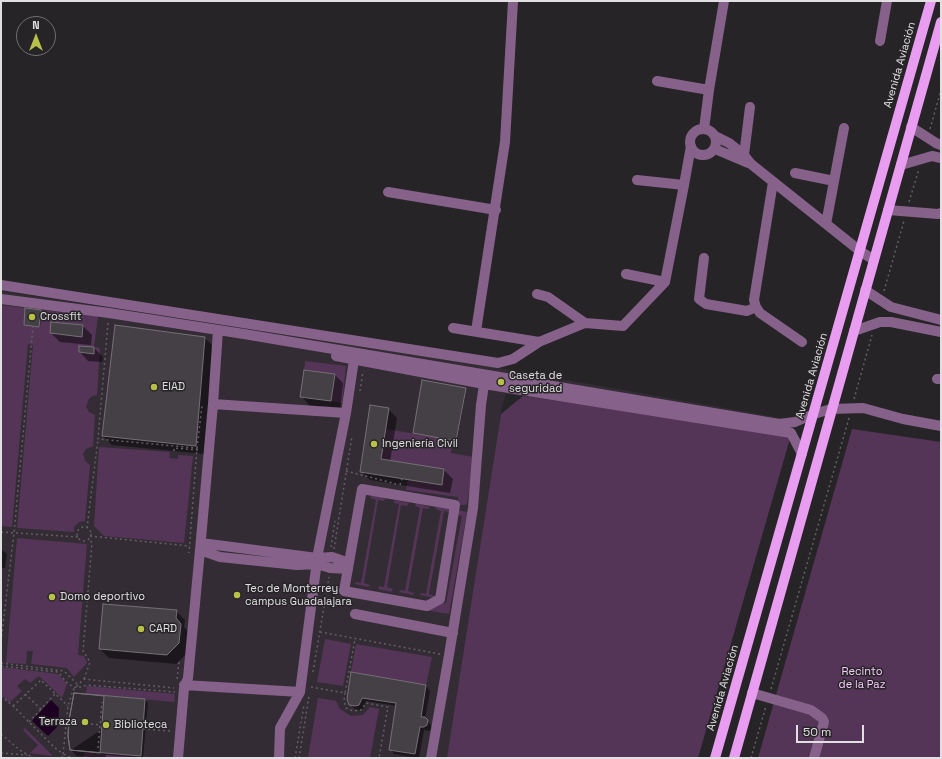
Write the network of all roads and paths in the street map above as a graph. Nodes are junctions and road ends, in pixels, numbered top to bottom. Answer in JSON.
{"nodes":[{"id":1,"x":512,"y":1,"type":"edge"},
{"id":2,"x":724,"y":1,"type":"edge"},
{"id":3,"x":887,"y":1,"type":"edge"},
{"id":4,"x":931,"y":1,"type":"edge"},
{"id":5,"x":941,"y":22,"type":"edge"},
{"id":6,"x":880,"y":41,"type":"dead end"},
{"id":7,"x":657,"y":81,"type":"dead end"},
{"id":8,"x":709,"y":90,"type":"junction"},
{"id":9,"x":941,"y":90,"type":"edge"},
{"id":10,"x":750,"y":107,"type":"dead end"},
{"id":11,"x":912,"y":127,"type":"junction"},
{"id":12,"x":844,"y":128,"type":"dead end"},
{"id":13,"x":704,"y":129,"type":"junction"},
{"id":14,"x":930,"y":129,"type":"dead end"},
{"id":15,"x":715,"y":136,"type":"junction"},
{"id":16,"x":941,"y":145,"type":"edge"},
{"id":17,"x":690,"y":146,"type":"junction"},
{"id":18,"x":715,"y":149,"type":"junction"},
{"id":19,"x":703,"y":155,"type":"junction"},
{"id":20,"x":941,"y":158,"type":"edge"},
{"id":21,"x":745,"y":160,"type":"junction"},
{"id":22,"x":901,"y":165,"type":"junction"},
{"id":23,"x":687,"y":166,"type":"junction"},
{"id":24,"x":919,"y":168,"type":"dead end"},
{"id":25,"x":795,"y":173,"type":"dead end"},
{"id":26,"x":637,"y":180,"type":"dead end"},
{"id":27,"x":834,"y":181,"type":"junction"},
{"id":28,"x":773,"y":182,"type":"junction"},
{"id":29,"x":684,"y":185,"type":"junction"},
{"id":30,"x":388,"y":192,"type":"dead end"},
{"id":31,"x":908,"y":206,"type":"dead end"},
{"id":32,"x":496,"y":210,"type":"junction"},
{"id":33,"x":888,"y":210,"type":"junction"},
{"id":34,"x":941,"y":213,"type":"edge"},
{"id":35,"x":904,"y":222,"type":"dead end"},
{"id":36,"x":826,"y":224,"type":"junction"},
{"id":37,"x":860,"y":251,"type":"junction"},
{"id":38,"x":704,"y":258,"type":"dead end"},
{"id":39,"x":874,"y":260,"type":"junction"},
{"id":40,"x":626,"y":274,"type":"dead end"},
{"id":41,"x":665,"y":282,"type":"junction"},
{"id":42,"x":1,"y":285,"type":"edge"},
{"id":43,"x":866,"y":290,"type":"junction"},
{"id":44,"x":884,"y":291,"type":"dead end"},
{"id":45,"x":537,"y":294,"type":"dead end"},
{"id":46,"x":1,"y":299,"type":"edge"},
{"id":47,"x":756,"y":307,"type":"junction"},
{"id":48,"x":109,"y":313,"type":"junction"},
{"id":49,"x":913,"y":313,"type":"junction"},
{"id":50,"x":941,"y":320,"type":"edge"},
{"id":51,"x":584,"y":324,"type":"junction"},
{"id":52,"x":910,"y":325,"type":"junction"},
{"id":53,"x":33,"y":326,"type":"dead end"},
{"id":54,"x":453,"y":328,"type":"dead end"},
{"id":55,"x":854,"y":330,"type":"junction"},
{"id":56,"x":874,"y":330,"type":"dead end"},
{"id":57,"x":476,"y":331,"type":"junction"},
{"id":58,"x":941,"y":332,"type":"edge"},
{"id":59,"x":218,"y":333,"type":"junction"},
{"id":60,"x":539,"y":342,"type":"junction"},
{"id":61,"x":802,"y":342,"type":"dead end"},
{"id":62,"x":354,"y":356,"type":"junction"},
{"id":63,"x":365,"y":361,"type":"junction"},
{"id":64,"x":485,"y":379,"type":"junction"},
{"id":65,"x":360,"y":393,"type":"dead end"},
{"id":66,"x":854,"y":399,"type":"dead end"},
{"id":67,"x":213,"y":404,"type":"junction"},
{"id":68,"x":832,"y":409,"type":"junction"},
{"id":69,"x":346,"y":413,"type":"junction"},
{"id":70,"x":814,"y":414,"type":"junction"},
{"id":71,"x":850,"y":414,"type":"dead end"},
{"id":72,"x":941,"y":426,"type":"edge"},
{"id":73,"x":353,"y":432,"type":"dead end"},
{"id":74,"x":98,"y":439,"type":"junction"},
{"id":75,"x":199,"y":450,"type":"junction"},
{"id":76,"x":174,"y":452,"type":"dead end"},
{"id":77,"x":802,"y":454,"type":"junction"},
{"id":78,"x":346,"y":471,"type":"junction"},
{"id":79,"x":402,"y":478,"type":"dead end"},
{"id":80,"x":456,"y":505,"type":"junction"},
{"id":81,"x":473,"y":508,"type":"junction"},
{"id":82,"x":87,"y":528,"type":"junction"},
{"id":83,"x":1,"y":532,"type":"edge"},
{"id":84,"x":14,"y":533,"type":"junction"},
{"id":85,"x":78,"y":537,"type":"junction"},
{"id":86,"x":90,"y":537,"type":"junction"},
{"id":87,"x":190,"y":546,"type":"junction"},
{"id":88,"x":200,"y":547,"type":"junction"},
{"id":89,"x":189,"y":554,"type":"dead end"},
{"id":90,"x":332,"y":557,"type":"junction"},
{"id":91,"x":317,"y":561,"type":"junction"},
{"id":92,"x":348,"y":566,"type":"junction"},
{"id":93,"x":330,"y":568,"type":"junction"},
{"id":94,"x":354,"y":614,"type":"dead end"},
{"id":95,"x":320,"y":632,"type":"junction"},
{"id":96,"x":453,"y":633,"type":"junction"},
{"id":97,"x":355,"y":639,"type":"junction"},
{"id":98,"x":1,"y":641,"type":"edge"},
{"id":99,"x":449,"y":656,"type":"junction"},
{"id":100,"x":179,"y":661,"type":"dead end"},
{"id":101,"x":1,"y":665,"type":"edge"},
{"id":102,"x":313,"y":671,"type":"dead end"},
{"id":103,"x":84,"y":679,"type":"junction"},
{"id":104,"x":78,"y":684,"type":"junction"},
{"id":105,"x":75,"y":687,"type":"junction"},
{"id":106,"x":180,"y":687,"type":"junction"},
{"id":107,"x":311,"y":687,"type":"dead end"},
{"id":108,"x":771,"y":690,"type":"dead end"},
{"id":109,"x":305,"y":693,"type":"junction"},
{"id":110,"x":345,"y":693,"type":"junction"},
{"id":111,"x":752,"y":693,"type":"junction"},
{"id":112,"x":26,"y":694,"type":"junction"},
{"id":113,"x":55,"y":694,"type":"junction"},
{"id":114,"x":282,"y":695,"type":"dead end"},
{"id":115,"x":2,"y":697,"type":"edge"},
{"id":116,"x":102,"y":702,"type":"dead end"},
{"id":117,"x":766,"y":705,"type":"dead end"},
{"id":118,"x":13,"y":706,"type":"junction"},
{"id":119,"x":68,"y":706,"type":"junction"},
{"id":120,"x":41,"y":709,"type":"junction"},
{"id":121,"x":730,"y":711,"type":"junction"},
{"id":122,"x":745,"y":716,"type":"junction"},
{"id":123,"x":29,"y":722,"type":"junction"},
{"id":124,"x":66,"y":722,"type":"junction"},
{"id":125,"x":101,"y":725,"type":"junction"},
{"id":126,"x":143,"y":729,"type":"dead end"},
{"id":127,"x":172,"y":731,"type":"dead end"},
{"id":128,"x":1,"y":734,"type":"edge"},
{"id":129,"x":1,"y":737,"type":"edge"},
{"id":130,"x":7,"y":738,"type":"junction"},
{"id":131,"x":98,"y":748,"type":"dead end"},
{"id":132,"x":1,"y":753,"type":"edge"},
{"id":133,"x":63,"y":754,"type":"junction"},
{"id":134,"x":28,"y":755,"type":"junction"},
{"id":135,"x":34,"y":758,"type":"edge"},
{"id":136,"x":62,"y":758,"type":"edge"},
{"id":137,"x":72,"y":758,"type":"edge"},
{"id":138,"x":178,"y":758,"type":"edge"},
{"id":139,"x":279,"y":758,"type":"edge"},
{"id":140,"x":299,"y":758,"type":"edge"},
{"id":141,"x":379,"y":758,"type":"edge"},
{"id":142,"x":431,"y":758,"type":"edge"},
{"id":143,"x":715,"y":758,"type":"edge"},
{"id":144,"x":734,"y":758,"type":"edge"},
{"id":145,"x":751,"y":758,"type":"edge"},
{"id":146,"x":814,"y":758,"type":"edge"}],
"edges":[{"from":1,"to":32,"type":"street"},
{"from":2,"to":8,"type":"street"},
{"from":3,"to":6,"type":"street"},
{"from":4,"to":37,"type":"main road","name":"Avenida Aviación"},
{"from":5,"to":11,"type":"main road"},
{"from":7,"to":8,"type":"street"},
{"from":8,"to":13,"type":"street"},
{"from":9,"to":14,"type":"path"},
{"from":10,"to":21,"type":"street"},
{"from":11,"to":16,"type":"street"},
{"from":11,"to":22,"type":"main road"},
{"from":12,"to":27,"type":"street"},
{"from":13,"to":15,"type":"street"},
{"from":13,"to":17,"type":"street"},
{"from":15,"to":18,"type":"street"},
{"from":15,"to":21,"type":"street"},
{"from":17,"to":19,"type":"street"},
{"from":17,"to":23,"type":"street"},
{"from":18,"to":19,"type":"street"},
{"from":18,"to":21,"type":"street"},
{"from":19,"to":23,"type":"street"},
{"from":20,"to":22,"type":"street"},
{"from":21,"to":28,"type":"street"},
{"from":22,"to":33,"type":"main road"},
{"from":23,"to":29,"type":"street"},
{"from":24,"to":31,"type":"path"},
{"from":25,"to":27,"type":"street"},
{"from":26,"to":29,"type":"street"},
{"from":27,"to":36,"type":"street"},
{"from":28,"to":36,"type":"street"},
{"from":28,"to":47,"type":"street"},
{"from":29,"to":41,"type":"street"},
{"from":30,"to":32,"type":"street"},
{"from":32,"to":57,"type":"street"},
{"from":33,"to":34,"type":"street"},
{"from":33,"to":39,"type":"main road"},
{"from":35,"to":44,"type":"path"},
{"from":36,"to":37,"type":"street"},
{"from":37,"to":39,"type":"street"},
{"from":37,"to":70,"type":"main road","name":"Avenida Aviación"},
{"from":38,"to":47,"type":"street"},
{"from":39,"to":43,"type":"main road"},
{"from":40,"to":41,"type":"street"},
{"from":41,"to":51,"type":"street"},
{"from":42,"to":60,"type":"street"},
{"from":43,"to":49,"type":"street"},
{"from":43,"to":55,"type":"main road"},
{"from":45,"to":51,"type":"street"},
{"from":46,"to":48,"type":"street"},
{"from":47,"to":61,"type":"street"},
{"from":48,"to":59,"type":"street"},
{"from":48,"to":74,"type":"path"},
{"from":49,"to":50,"type":"street"},
{"from":49,"to":52,"type":"street"},
{"from":51,"to":60,"type":"street"},
{"from":52,"to":55,"type":"street"},
{"from":52,"to":58,"type":"street"},
{"from":53,"to":84,"type":"path"},
{"from":54,"to":57,"type":"street"},
{"from":55,"to":68,"type":"main road"},
{"from":56,"to":66,"type":"path"},
{"from":57,"to":60,"type":"street"},
{"from":59,"to":62,"type":"street"},
{"from":59,"to":67,"type":"street"},
{"from":62,"to":63,"type":"street"},
{"from":62,"to":64,"type":"street"},
{"from":62,"to":69,"type":"street"},
{"from":63,"to":64,"type":"street"},
{"from":63,"to":65,"type":"path"},
{"from":64,"to":70,"type":"street"},
{"from":64,"to":77,"type":"street"},
{"from":64,"to":81,"type":"street"},
{"from":67,"to":69,"type":"street"},
{"from":67,"to":88,"type":"street"},
{"from":68,"to":70,"type":"street"},
{"from":68,"to":72,"type":"street"},
{"from":68,"to":111,"type":"main road"},
{"from":69,"to":91,"type":"street"},
{"from":70,"to":77,"type":"main road","name":"Avenida Aviación"},
{"from":71,"to":108,"type":"path"},
{"from":73,"to":78,"type":"path"},
{"from":74,"to":75,"type":"path"},
{"from":74,"to":82,"type":"path"},
{"from":75,"to":76,"type":"path"},
{"from":75,"to":87,"type":"path"},
{"from":77,"to":121,"type":"main road","name":"Avenida Aviación"},
{"from":78,"to":79,"type":"path"},
{"from":78,"to":90,"type":"path"},
{"from":80,"to":81,"type":"street"},
{"from":80,"to":92,"type":"street"},
{"from":80,"to":92,"type":"street"},
{"from":81,"to":96,"type":"street"},
{"from":82,"to":85,"type":"path"},
{"from":82,"to":86,"type":"path"},
{"from":83,"to":84,"type":"path"},
{"from":84,"to":85,"type":"path"},
{"from":84,"to":98,"type":"path"},
{"from":85,"to":86,"type":"path"},
{"from":86,"to":87,"type":"path"},
{"from":86,"to":103,"type":"path"},
{"from":87,"to":88,"type":"path"},
{"from":87,"to":89,"type":"path"},
{"from":88,"to":91,"type":"street"},
{"from":88,"to":106,"type":"street"},
{"from":90,"to":91,"type":"street"},
{"from":90,"to":92,"type":"street"},
{"from":91,"to":93,"type":"street"},
{"from":91,"to":109,"type":"street"},
{"from":92,"to":93,"type":"street"},
{"from":93,"to":95,"type":"path"},
{"from":94,"to":96,"type":"street"},
{"from":95,"to":97,"type":"path"},
{"from":95,"to":102,"type":"path"},
{"from":96,"to":99,"type":"street"},
{"from":97,"to":99,"type":"path"},
{"from":97,"to":110,"type":"path"},
{"from":99,"to":142,"type":"street"},
{"from":100,"to":106,"type":"path"},
{"from":101,"to":104,"type":"path"},
{"from":101,"to":105,"type":"path"},
{"from":103,"to":104,"type":"path"},
{"from":103,"to":106,"type":"path"},
{"from":104,"to":105,"type":"path"},
{"from":105,"to":106,"type":"path"},
{"from":105,"to":119,"type":"path"},
{"from":106,"to":109,"type":"street"},
{"from":106,"to":114,"type":"street"},
{"from":106,"to":138,"type":"street"},
{"from":107,"to":110,"type":"path"},
{"from":109,"to":139,"type":"street"},
{"from":109,"to":140,"type":"path"},
{"from":110,"to":141,"type":"path"},
{"from":111,"to":122,"type":"main road"},
{"from":111,"to":146,"type":"street"},
{"from":112,"to":113,"type":"path"},
{"from":112,"to":118,"type":"path"},
{"from":112,"to":120,"type":"path"},
{"from":113,"to":119,"type":"path"},
{"from":113,"to":120,"type":"path"},
{"from":115,"to":118,"type":"path"},
{"from":116,"to":125,"type":"path"},
{"from":117,"to":145,"type":"path"},
{"from":118,"to":123,"type":"path"},
{"from":119,"to":124,"type":"path"},
{"from":120,"to":123,"type":"path"},
{"from":121,"to":122,"type":"main road"},
{"from":121,"to":143,"type":"main road","name":"Avenida Aviación"},
{"from":122,"to":144,"type":"main road"},
{"from":123,"to":133,"type":"path"},
{"from":124,"to":125,"type":"path"},
{"from":124,"to":133,"type":"path"},
{"from":125,"to":131,"type":"path"},
{"from":126,"to":127,"type":"path"},
{"from":128,"to":130,"type":"path"},
{"from":129,"to":130,"type":"path"},
{"from":130,"to":134,"type":"path"},
{"from":132,"to":134,"type":"path"},
{"from":133,"to":136,"type":"path"},
{"from":133,"to":137,"type":"path"},
{"from":134,"to":135,"type":"path"}]}
